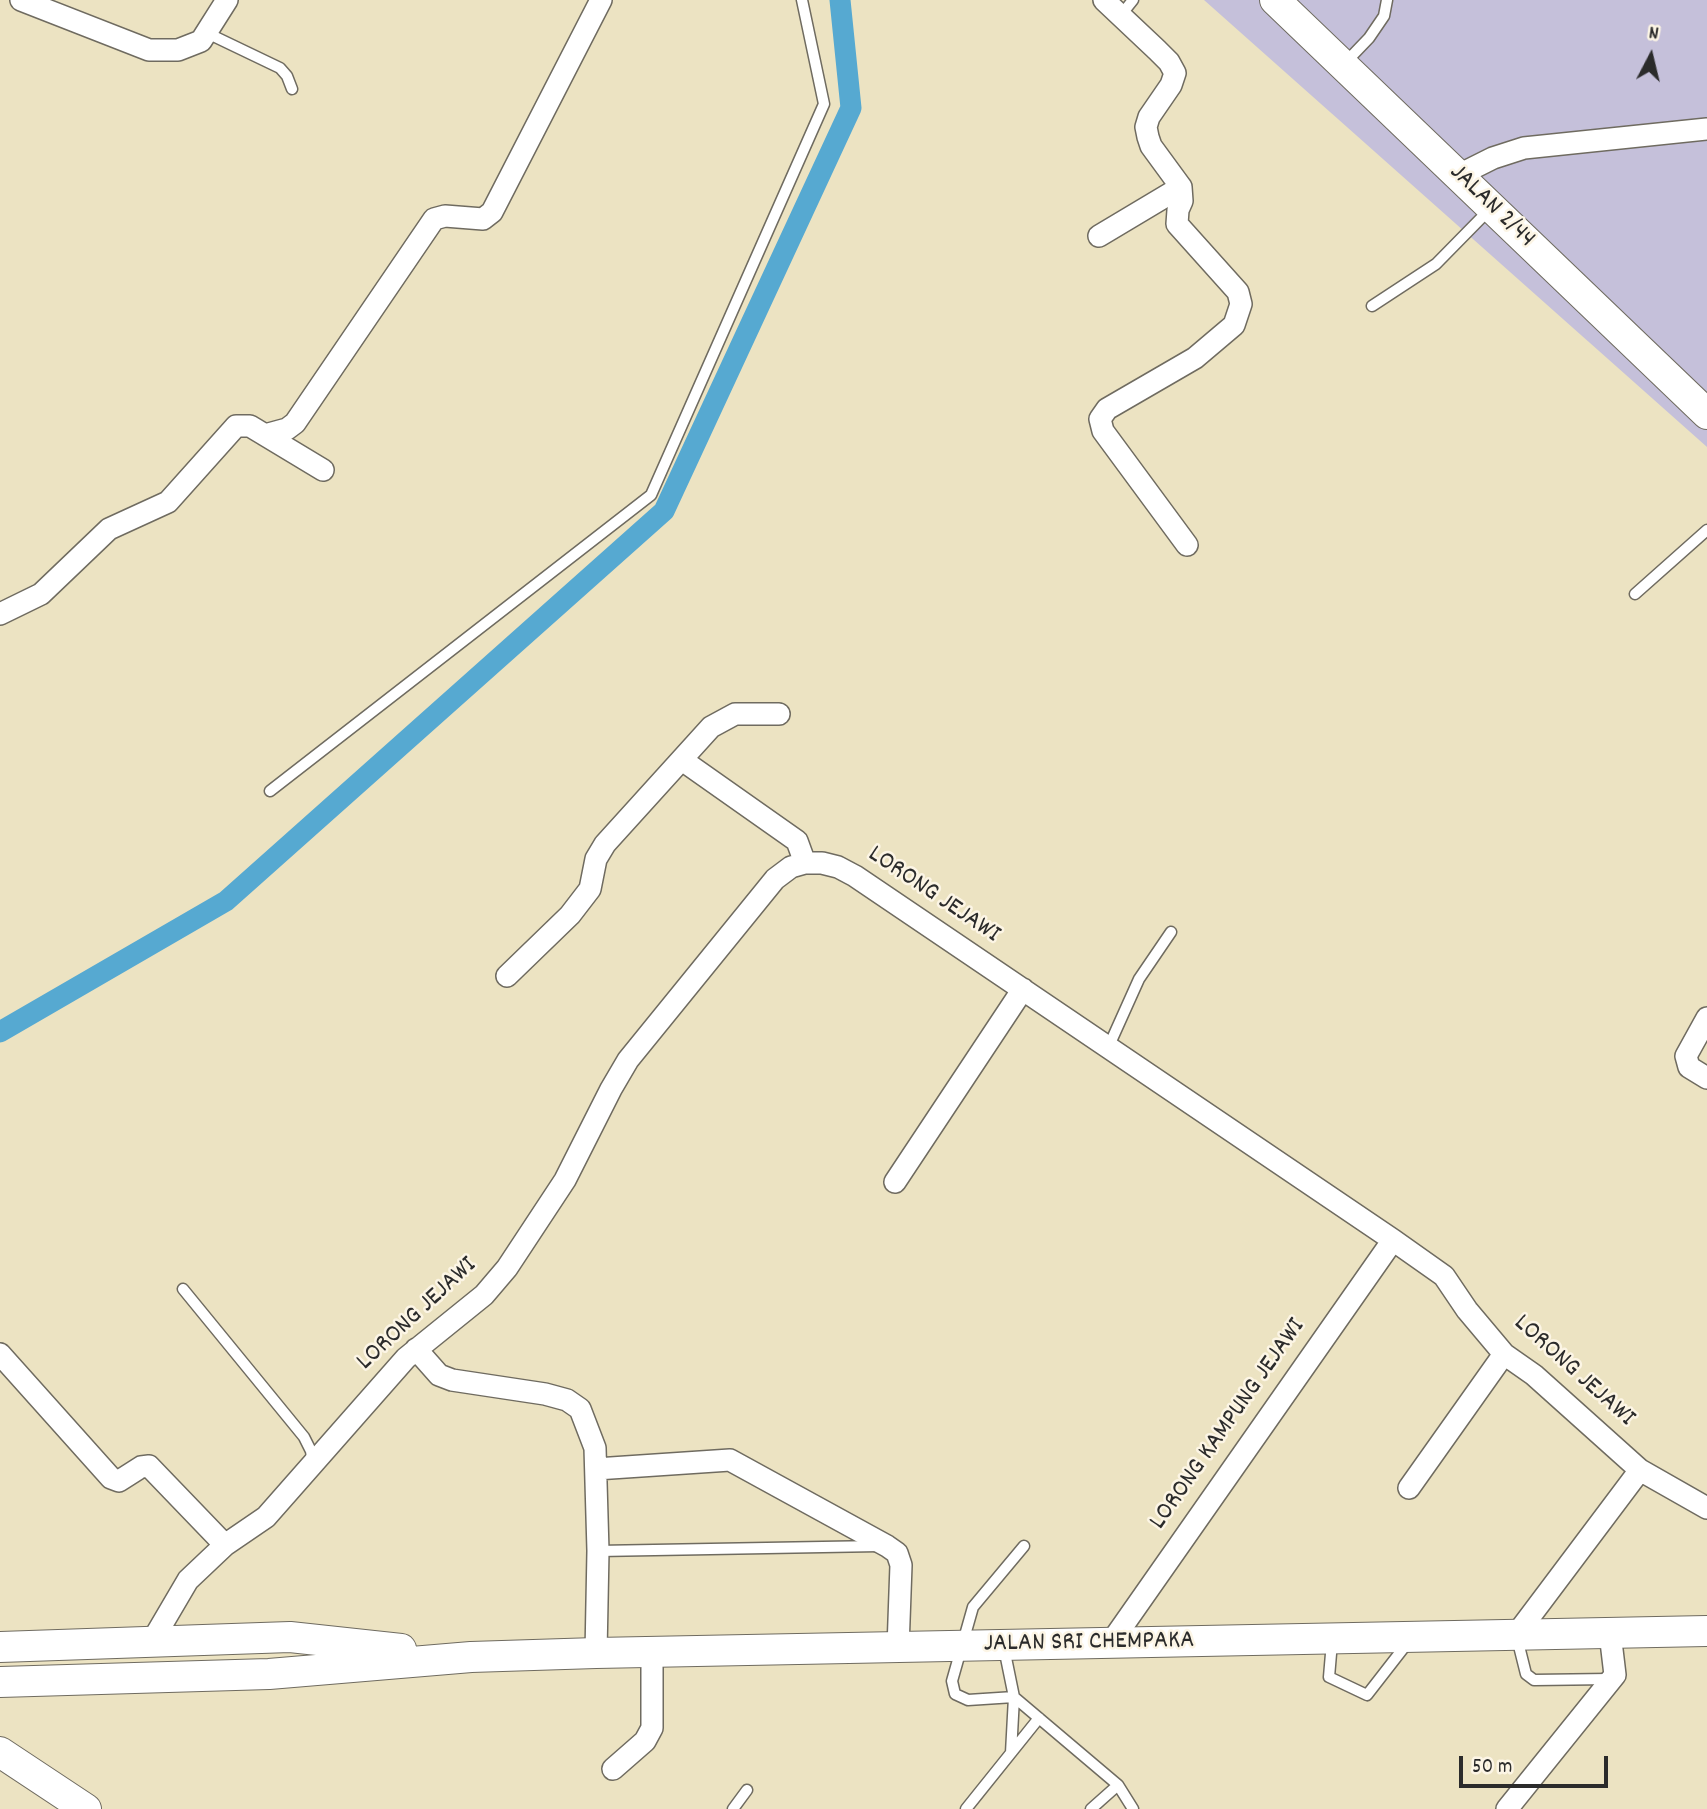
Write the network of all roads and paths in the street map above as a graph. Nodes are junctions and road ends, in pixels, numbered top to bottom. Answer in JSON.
{"nodes":[{"id":1,"x":21,"y":0,"type":"edge"},
{"id":2,"x":227,"y":0,"type":"edge"},
{"id":3,"x":601,"y":0,"type":"edge"},
{"id":4,"x":802,"y":0,"type":"edge"},
{"id":5,"x":1104,"y":0,"type":"edge"},
{"id":6,"x":1275,"y":0,"type":"edge"},
{"id":7,"x":1387,"y":0,"type":"edge"},
{"id":8,"x":1127,"y":8,"type":"edge"},
{"id":9,"x":207,"y":33,"type":"junction"},
{"id":10,"x":1343,"y":65,"type":"junction"},
{"id":11,"x":292,"y":89,"type":"dead end"},
{"id":12,"x":1707,"y":129,"type":"edge"},
{"id":13,"x":1459,"y":175,"type":"junction"},
{"id":14,"x":1181,"y":187,"type":"junction"},
{"id":15,"x":1492,"y":207,"type":"junction"},
{"id":16,"x":1099,"y":236,"type":"dead end"},
{"id":17,"x":1372,"y":306,"type":"dead end"},
{"id":18,"x":1707,"y":414,"type":"edge"},
{"id":19,"x":265,"y":435,"type":"junction"},
{"id":20,"x":323,"y":470,"type":"dead end"},
{"id":21,"x":1707,"y":530,"type":"edge"},
{"id":22,"x":1187,"y":545,"type":"dead end"},
{"id":23,"x":1635,"y":594,"type":"dead end"},
{"id":24,"x":0,"y":614,"type":"edge"},
{"id":25,"x":779,"y":714,"type":"dead end"},
{"id":26,"x":682,"y":760,"type":"junction"},
{"id":27,"x":270,"y":790,"type":"dead end"},
{"id":28,"x":805,"y":863,"type":"junction"},
{"id":29,"x":1171,"y":932,"type":"dead end"},
{"id":30,"x":507,"y":976,"type":"dead end"},
{"id":31,"x":1023,"y":989,"type":"junction"},
{"id":32,"x":1707,"y":1018,"type":"edge"},
{"id":33,"x":1108,"y":1048,"type":"junction"},
{"id":34,"x":1707,"y":1078,"type":"edge"},
{"id":35,"x":895,"y":1182,"type":"dead end"},
{"id":36,"x":1393,"y":1240,"type":"junction"},
{"id":37,"x":183,"y":1289,"type":"dead end"},
{"id":38,"x":416,"y":1349,"type":"junction"},
{"id":39,"x":0,"y":1353,"type":"edge"},
{"id":40,"x":1504,"y":1354,"type":"junction"},
{"id":41,"x":313,"y":1464,"type":"junction"},
{"id":42,"x":596,"y":1469,"type":"junction"},
{"id":43,"x":1640,"y":1470,"type":"junction"},
{"id":44,"x":1409,"y":1488,"type":"dead end"},
{"id":45,"x":1704,"y":1500,"type":"edge"},
{"id":46,"x":225,"y":1545,"type":"junction"},
{"id":47,"x":887,"y":1546,"type":"junction"},
{"id":48,"x":1024,"y":1546,"type":"dead end"},
{"id":49,"x":598,"y":1551,"type":"junction"},
{"id":50,"x":1707,"y":1632,"type":"edge"},
{"id":51,"x":1610,"y":1633,"type":"junction"},
{"id":52,"x":1516,"y":1635,"type":"junction"},
{"id":53,"x":1412,"y":1637,"type":"junction"},
{"id":54,"x":1333,"y":1639,"type":"junction"},
{"id":55,"x":151,"y":1643,"type":"junction"},
{"id":56,"x":1110,"y":1644,"type":"junction"},
{"id":57,"x":1003,"y":1646,"type":"junction"},
{"id":58,"x":0,"y":1647,"type":"edge"},
{"id":59,"x":963,"y":1647,"type":"junction"},
{"id":60,"x":898,"y":1648,"type":"junction"},
{"id":61,"x":652,"y":1652,"type":"junction"},
{"id":62,"x":596,"y":1653,"type":"junction"},
{"id":63,"x":471,"y":1657,"type":"junction"},
{"id":64,"x":1613,"y":1679,"type":"junction"},
{"id":65,"x":4,"y":1690,"type":"edge"},
{"id":66,"x":1014,"y":1697,"type":"junction"},
{"id":67,"x":1039,"y":1718,"type":"junction"},
{"id":68,"x":0,"y":1752,"type":"edge"},
{"id":69,"x":1011,"y":1753,"type":"junction"},
{"id":70,"x":613,"y":1769,"type":"dead end"},
{"id":71,"x":0,"y":1773,"type":"edge"},
{"id":72,"x":1118,"y":1785,"type":"junction"},
{"id":73,"x":747,"y":1790,"type":"dead end"},
{"id":74,"x":56,"y":1809,"type":"edge"},
{"id":75,"x":86,"y":1809,"type":"edge"},
{"id":76,"x":733,"y":1809,"type":"edge"},
{"id":77,"x":966,"y":1809,"type":"edge"},
{"id":78,"x":1091,"y":1809,"type":"edge"},
{"id":79,"x":1133,"y":1809,"type":"edge"},
{"id":80,"x":1507,"y":1809,"type":"edge"}],
"edges":[{"from":1,"to":9,"type":"street"},
{"from":2,"to":9,"type":"street"},
{"from":3,"to":19,"type":"street"},
{"from":4,"to":27,"type":"lane"},
{"from":5,"to":8,"type":"street"},
{"from":6,"to":10,"type":"main road","name":"JALAN 2/44"},
{"from":7,"to":10,"type":"lane"},
{"from":8,"to":14,"type":"street"},
{"from":9,"to":11,"type":"lane"},
{"from":10,"to":13,"type":"main road","name":"JALAN 2/44"},
{"from":12,"to":13,"type":"street"},
{"from":13,"to":15,"type":"main road","name":"JALAN 2/44"},
{"from":14,"to":16,"type":"street"},
{"from":14,"to":22,"type":"street"},
{"from":15,"to":17,"type":"lane"},
{"from":15,"to":18,"type":"main road","name":"JALAN 2/44"},
{"from":19,"to":20,"type":"street"},
{"from":19,"to":24,"type":"street"},
{"from":21,"to":23,"type":"lane"},
{"from":25,"to":26,"type":"street"},
{"from":26,"to":28,"type":"street"},
{"from":26,"to":30,"type":"street"},
{"from":28,"to":31,"type":"street","name":"LORONG JEJAWI"},
{"from":28,"to":38,"type":"street","name":"LORONG JEJAWI"},
{"from":29,"to":33,"type":"lane"},
{"from":31,"to":33,"type":"street","name":"LORONG JEJAWI"},
{"from":31,"to":35,"type":"street"},
{"from":32,"to":34,"type":"street"},
{"from":33,"to":36,"type":"street","name":"LORONG JEJAWI"},
{"from":36,"to":40,"type":"street","name":"LORONG JEJAWI"},
{"from":36,"to":56,"type":"street","name":"LORONG KAMPUNG JEJAWI"},
{"from":37,"to":41,"type":"lane"},
{"from":38,"to":41,"type":"street","name":"LORONG JEJAWI"},
{"from":38,"to":42,"type":"street"},
{"from":39,"to":46,"type":"street"},
{"from":40,"to":43,"type":"street","name":"LORONG JEJAWI"},
{"from":40,"to":44,"type":"street"},
{"from":41,"to":46,"type":"street","name":"LORONG JEJAWI"},
{"from":42,"to":47,"type":"street"},
{"from":42,"to":49,"type":"street"},
{"from":43,"to":45,"type":"street","name":"LORONG JEJAWI"},
{"from":43,"to":52,"type":"street"},
{"from":46,"to":55,"type":"street","name":"LORONG JEJAWI"},
{"from":47,"to":49,"type":"lane"},
{"from":47,"to":60,"type":"street"},
{"from":48,"to":59,"type":"lane"},
{"from":49,"to":62,"type":"street"},
{"from":50,"to":51,"type":"main road","name":"JALAN SRI CHEMPAKA"},
{"from":51,"to":52,"type":"main road","name":"JALAN SRI CHEMPAKA"},
{"from":51,"to":64,"type":"street"},
{"from":52,"to":53,"type":"main road","name":"JALAN SRI CHEMPAKA"},
{"from":52,"to":64,"type":"lane"},
{"from":53,"to":54,"type":"main road","name":"JALAN SRI CHEMPAKA"},
{"from":53,"to":54,"type":"lane"},
{"from":54,"to":56,"type":"main road","name":"JALAN SRI CHEMPAKA"},
{"from":55,"to":58,"type":"main road"},
{"from":55,"to":63,"type":"main road"},
{"from":56,"to":57,"type":"main road","name":"JALAN SRI CHEMPAKA"},
{"from":57,"to":59,"type":"main road","name":"JALAN SRI CHEMPAKA"},
{"from":57,"to":66,"type":"lane"},
{"from":59,"to":60,"type":"main road","name":"JALAN SRI CHEMPAKA"},
{"from":59,"to":66,"type":"lane"},
{"from":60,"to":61,"type":"main road","name":"JALAN SRI CHEMPAKA"},
{"from":61,"to":62,"type":"main road","name":"JALAN SRI CHEMPAKA"},
{"from":61,"to":70,"type":"street"},
{"from":62,"to":63,"type":"main road","name":"JALAN SRI CHEMPAKA"},
{"from":63,"to":65,"type":"main road"},
{"from":64,"to":80,"type":"street"},
{"from":66,"to":67,"type":"lane"},
{"from":66,"to":69,"type":"lane"},
{"from":67,"to":69,"type":"lane"},
{"from":67,"to":72,"type":"lane"},
{"from":68,"to":75,"type":"main road"},
{"from":69,"to":77,"type":"lane"},
{"from":71,"to":74,"type":"main road"},
{"from":72,"to":78,"type":"lane"},
{"from":72,"to":79,"type":"lane"},
{"from":73,"to":76,"type":"lane"}]}
